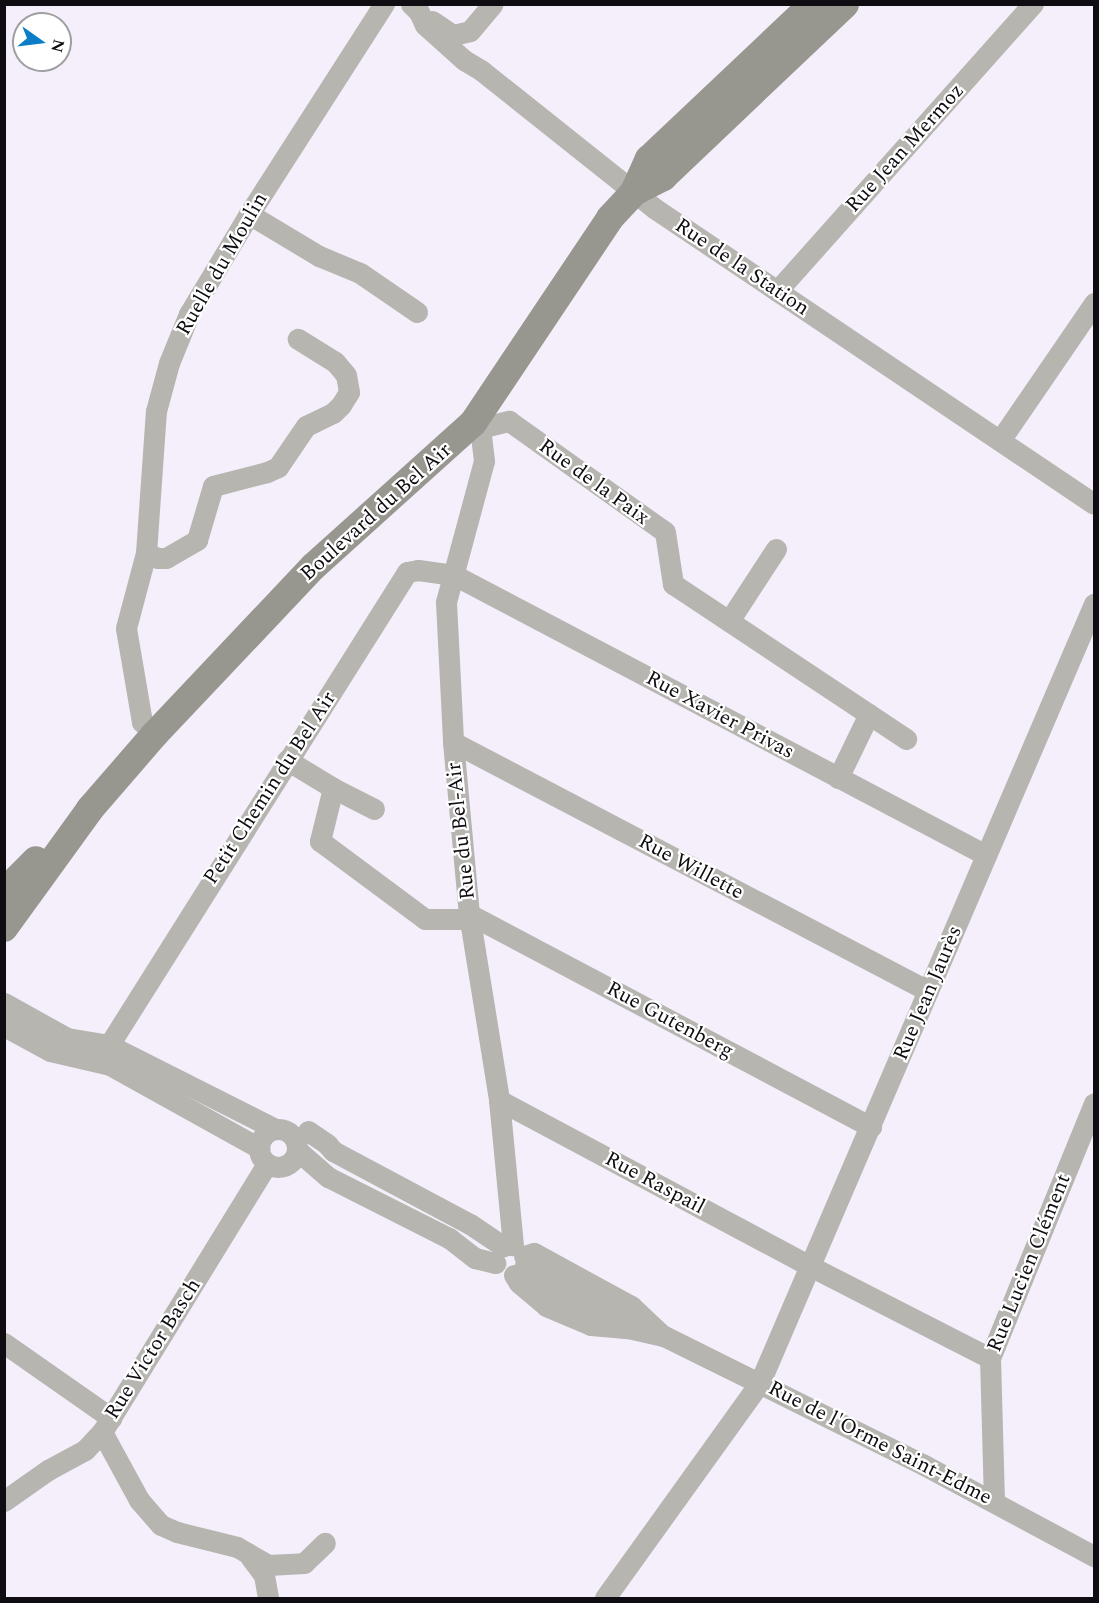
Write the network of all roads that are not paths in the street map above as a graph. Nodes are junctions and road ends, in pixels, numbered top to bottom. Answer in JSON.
{"nodes":[{"id":1,"x":384,"y":4,"type":"edge"},
{"id":2,"x":493,"y":4,"type":"edge"},
{"id":3,"x":813,"y":4,"type":"edge"},
{"id":4,"x":845,"y":4,"type":"edge"},
{"id":5,"x":1033,"y":4,"type":"edge"},
{"id":6,"x":415,"y":8,"type":"edge"},
{"id":7,"x":470,"y":31,"type":"junction"},
{"id":8,"x":482,"y":70,"type":"junction"},
{"id":9,"x":634,"y":192,"type":"junction"},
{"id":10,"x":249,"y":214,"type":"junction"},
{"id":11,"x":777,"y":291,"type":"junction"},
{"id":12,"x":1095,"y":303,"type":"edge"},
{"id":13,"x":417,"y":312,"type":"dead end"},
{"id":14,"x":298,"y":339,"type":"dead end"},
{"id":15,"x":477,"y":425,"type":"junction"},
{"id":16,"x":1001,"y":439,"type":"junction"},
{"id":17,"x":1095,"y":504,"type":"edge"},
{"id":18,"x":776,"y":549,"type":"dead end"},
{"id":19,"x":146,"y":553,"type":"junction"},
{"id":20,"x":454,"y":575,"type":"junction"},
{"id":21,"x":1095,"y":604,"type":"edge"},
{"id":22,"x":729,"y":621,"type":"junction"},
{"id":23,"x":869,"y":714,"type":"junction"},
{"id":24,"x":155,"y":734,"type":"junction"},
{"id":25,"x":906,"y":739,"type":"dead end"},
{"id":26,"x":453,"y":742,"type":"junction"},
{"id":27,"x":288,"y":760,"type":"junction"},
{"id":28,"x":838,"y":777,"type":"junction"},
{"id":29,"x":333,"y":788,"type":"junction"},
{"id":30,"x":374,"y":808,"type":"dead end"},
{"id":31,"x":90,"y":809,"type":"junction"},
{"id":32,"x":986,"y":855,"type":"junction"},
{"id":33,"x":4,"y":892,"type":"edge"},
{"id":34,"x":470,"y":917,"type":"junction"},
{"id":35,"x":4,"y":928,"type":"edge"},
{"id":36,"x":928,"y":991,"type":"junction"},
{"id":37,"x":4,"y":1003,"type":"edge"},
{"id":38,"x":4,"y":1026,"type":"edge"},
{"id":39,"x":109,"y":1045,"type":"junction"},
{"id":40,"x":499,"y":1100,"type":"junction"},
{"id":41,"x":1095,"y":1103,"type":"edge"},
{"id":42,"x":871,"y":1127,"type":"junction"},
{"id":43,"x":275,"y":1129,"type":"junction"},
{"id":44,"x":308,"y":1131,"type":"dead end"},
{"id":45,"x":277,"y":1157,"type":"junction"},
{"id":46,"x":511,"y":1257,"type":"junction"},
{"id":47,"x":811,"y":1266,"type":"junction"},
{"id":48,"x":664,"y":1336,"type":"junction"},
{"id":49,"x":4,"y":1343,"type":"edge"},
{"id":50,"x":990,"y":1358,"type":"junction"},
{"id":51,"x":760,"y":1382,"type":"junction"},
{"id":52,"x":107,"y":1425,"type":"junction"},
{"id":53,"x":994,"y":1501,"type":"junction"},
{"id":54,"x":4,"y":1502,"type":"edge"},
{"id":55,"x":325,"y":1543,"type":"dead end"},
{"id":56,"x":1095,"y":1556,"type":"edge"},
{"id":57,"x":250,"y":1557,"type":"junction"},
{"id":58,"x":268,"y":1599,"type":"edge"},
{"id":59,"x":605,"y":1599,"type":"edge"}],
"edges":[{"from":1,"to":10,"type":"street","name":"Ruelle du Moulin"},
{"from":2,"to":7,"type":"street"},
{"from":3,"to":9,"type":"main road"},
{"from":4,"to":9,"type":"main road"},
{"from":5,"to":11,"type":"street","name":"Rue Jean Mermoz"},
{"from":6,"to":7,"type":"street"},
{"from":6,"to":8,"type":"street","name":"Rue de la Station"},
{"from":7,"to":8,"type":"street"},
{"from":8,"to":9,"type":"street","name":"Rue de la Station"},
{"from":9,"to":11,"type":"street","name":"Rue de la Station"},
{"from":9,"to":15,"type":"main road","name":"Boulevard du Bel Air"},
{"from":10,"to":13,"type":"street"},
{"from":10,"to":19,"type":"street","name":"Ruelle du Moulin"},
{"from":11,"to":16,"type":"street","name":"Rue de la Station"},
{"from":12,"to":16,"type":"street"},
{"from":14,"to":19,"type":"street"},
{"from":15,"to":20,"type":"street","name":"Rue du Bel-Air"},
{"from":15,"to":22,"type":"street","name":"Rue de la Paix"},
{"from":15,"to":24,"type":"main road","name":"Boulevard du Bel Air"},
{"from":16,"to":17,"type":"street","name":"Rue de la Station"},
{"from":18,"to":22,"type":"street"},
{"from":19,"to":24,"type":"street","name":"Ruelle du Moulin"},
{"from":20,"to":26,"type":"street","name":"Rue du Bel-Air"},
{"from":20,"to":27,"type":"street","name":"Petit Chemin du Bel Air"},
{"from":20,"to":28,"type":"street","name":"Rue Xavier Privas"},
{"from":21,"to":32,"type":"street","name":"Rue Jean Jaurès"},
{"from":22,"to":23,"type":"street","name":"Rue de la Paix"},
{"from":23,"to":25,"type":"street","name":"Rue de la Paix"},
{"from":23,"to":28,"type":"street"},
{"from":24,"to":31,"type":"main road","name":"Boulevard du Bel Air"},
{"from":26,"to":34,"type":"street","name":"Rue du Bel-Air"},
{"from":26,"to":36,"type":"street","name":"Rue Willette"},
{"from":27,"to":29,"type":"street"},
{"from":27,"to":39,"type":"street","name":"Petit Chemin du Bel Air"},
{"from":28,"to":32,"type":"street","name":"Rue Xavier Privas"},
{"from":29,"to":30,"type":"street"},
{"from":29,"to":34,"type":"street"},
{"from":31,"to":33,"type":"main road","name":"Boulevard du Bel Air"},
{"from":31,"to":35,"type":"main road","name":"Boulevard du Bel Air"},
{"from":32,"to":36,"type":"street","name":"Rue Jean Jaurès"},
{"from":34,"to":40,"type":"street","name":"Rue du Bel-Air"},
{"from":34,"to":42,"type":"street","name":"Rue Gutenberg"},
{"from":36,"to":42,"type":"street","name":"Rue Jean Jaurès"},
{"from":37,"to":39,"type":"street"},
{"from":38,"to":45,"type":"street","name":"Rue de l'Orme Saint-Edme"},
{"from":39,"to":43,"type":"street"},
{"from":40,"to":46,"type":"street","name":"Rue du Bel-Air"},
{"from":40,"to":47,"type":"street","name":"Rue Raspail"},
{"from":41,"to":50,"type":"street","name":"Rue Lucien Clément"},
{"from":42,"to":47,"type":"street","name":"Rue Jean Jaurès"},
{"from":43,"to":45,"type":"street","name":"Rue Victor Basch"},
{"from":43,"to":45,"type":"street"},
{"from":44,"to":46,"type":"street","name":"Rue de l'Orme Saint-Edme"},
{"from":45,"to":46,"type":"street","name":"Rue de l'Orme Saint-Edme"},
{"from":45,"to":52,"type":"street","name":"Rue Victor Basch"},
{"from":46,"to":48,"type":"street","name":"Rue de l'Orme Saint-Edme"},
{"from":46,"to":48,"type":"street","name":"Rue de l'Orme Saint-Edme"},
{"from":47,"to":50,"type":"street","name":"Rue Raspail"},
{"from":47,"to":51,"type":"street","name":"Rue Jean Jaurès"},
{"from":48,"to":51,"type":"street","name":"Rue de l'Orme Saint-Edme"},
{"from":49,"to":52,"type":"street"},
{"from":50,"to":53,"type":"street","name":"Rue Lucien Clément"},
{"from":51,"to":53,"type":"street","name":"Rue de l'Orme Saint-Edme"},
{"from":51,"to":59,"type":"street","name":"Rue Jean Jaurès"},
{"from":52,"to":54,"type":"street","name":"Rue Victor Basch"},
{"from":52,"to":57,"type":"street"},
{"from":53,"to":56,"type":"street","name":"Rue de l'Orme Saint-Edme"},
{"from":55,"to":57,"type":"street"},
{"from":57,"to":58,"type":"street"}]}
